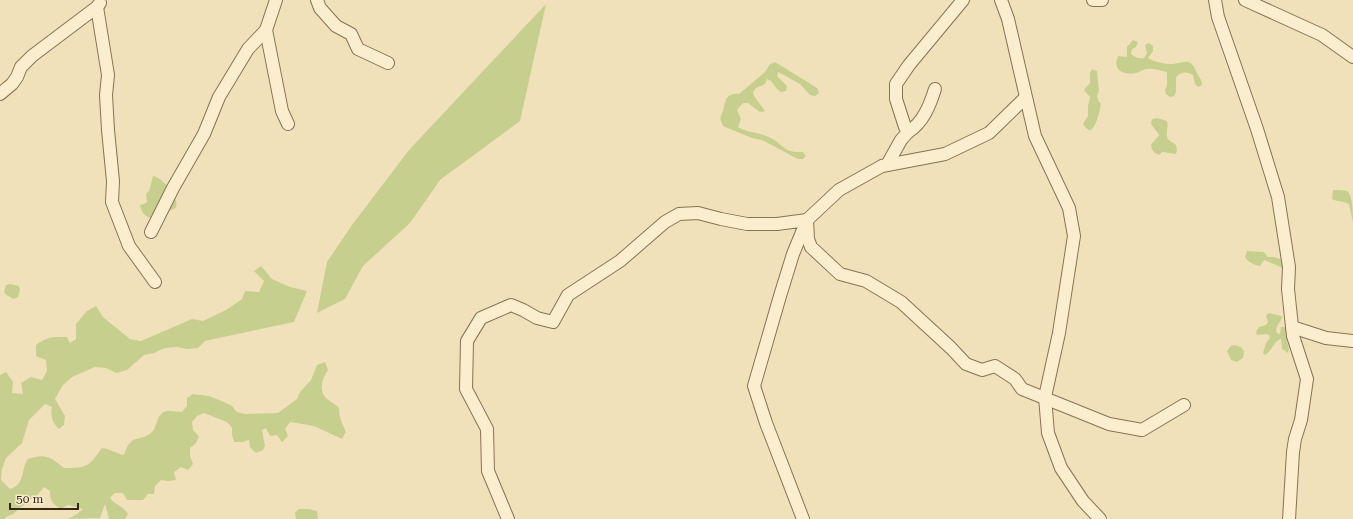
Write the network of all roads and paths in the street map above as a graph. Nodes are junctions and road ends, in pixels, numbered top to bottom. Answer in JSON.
{"nodes":[{"id":1,"x":276,"y":0,"type":"edge"},
{"id":2,"x":317,"y":0,"type":"edge"},
{"id":3,"x":963,"y":0,"type":"edge"},
{"id":4,"x":1001,"y":0,"type":"edge"},
{"id":5,"x":1093,"y":0,"type":"edge"},
{"id":6,"x":1102,"y":0,"type":"edge"},
{"id":7,"x":1215,"y":0,"type":"edge"},
{"id":8,"x":1245,"y":0,"type":"edge"},
{"id":9,"x":99,"y":3,"type":"edge"},
{"id":10,"x":266,"y":30,"type":"junction"},
{"id":11,"x":1353,"y":57,"type":"edge"},
{"id":12,"x":388,"y":63,"type":"dead end"},
{"id":13,"x":935,"y":89,"type":"dead end"},
{"id":14,"x":0,"y":94,"type":"edge"},
{"id":15,"x":1025,"y":98,"type":"junction"},
{"id":16,"x":288,"y":124,"type":"dead end"},
{"id":17,"x":908,"y":132,"type":"junction"},
{"id":18,"x":887,"y":165,"type":"junction"},
{"id":19,"x":807,"y":220,"type":"junction"},
{"id":20,"x":151,"y":232,"type":"dead end"},
{"id":21,"x":155,"y":282,"type":"dead end"},
{"id":22,"x":1292,"y":327,"type":"junction"},
{"id":23,"x":1353,"y":341,"type":"edge"},
{"id":24,"x":1045,"y":397,"type":"junction"},
{"id":25,"x":1184,"y":405,"type":"dead end"},
{"id":26,"x":508,"y":519,"type":"edge"},
{"id":27,"x":803,"y":519,"type":"edge"},
{"id":28,"x":1100,"y":519,"type":"edge"},
{"id":29,"x":1289,"y":519,"type":"edge"}],
"edges":[{"from":1,"to":10,"type":"street"},
{"from":2,"to":12,"type":"street"},
{"from":3,"to":17,"type":"street"},
{"from":4,"to":15,"type":"street"},
{"from":5,"to":6,"type":"street"},
{"from":7,"to":22,"type":"street"},
{"from":8,"to":11,"type":"street"},
{"from":9,"to":14,"type":"street"},
{"from":9,"to":21,"type":"street"},
{"from":10,"to":16,"type":"street"},
{"from":10,"to":20,"type":"street"},
{"from":13,"to":17,"type":"street"},
{"from":15,"to":18,"type":"street"},
{"from":15,"to":24,"type":"street"},
{"from":17,"to":18,"type":"street"},
{"from":18,"to":19,"type":"street"},
{"from":19,"to":24,"type":"street"},
{"from":19,"to":26,"type":"street"},
{"from":19,"to":27,"type":"street"},
{"from":22,"to":23,"type":"street"},
{"from":22,"to":29,"type":"street"},
{"from":24,"to":25,"type":"street"},
{"from":24,"to":28,"type":"street"}]}
